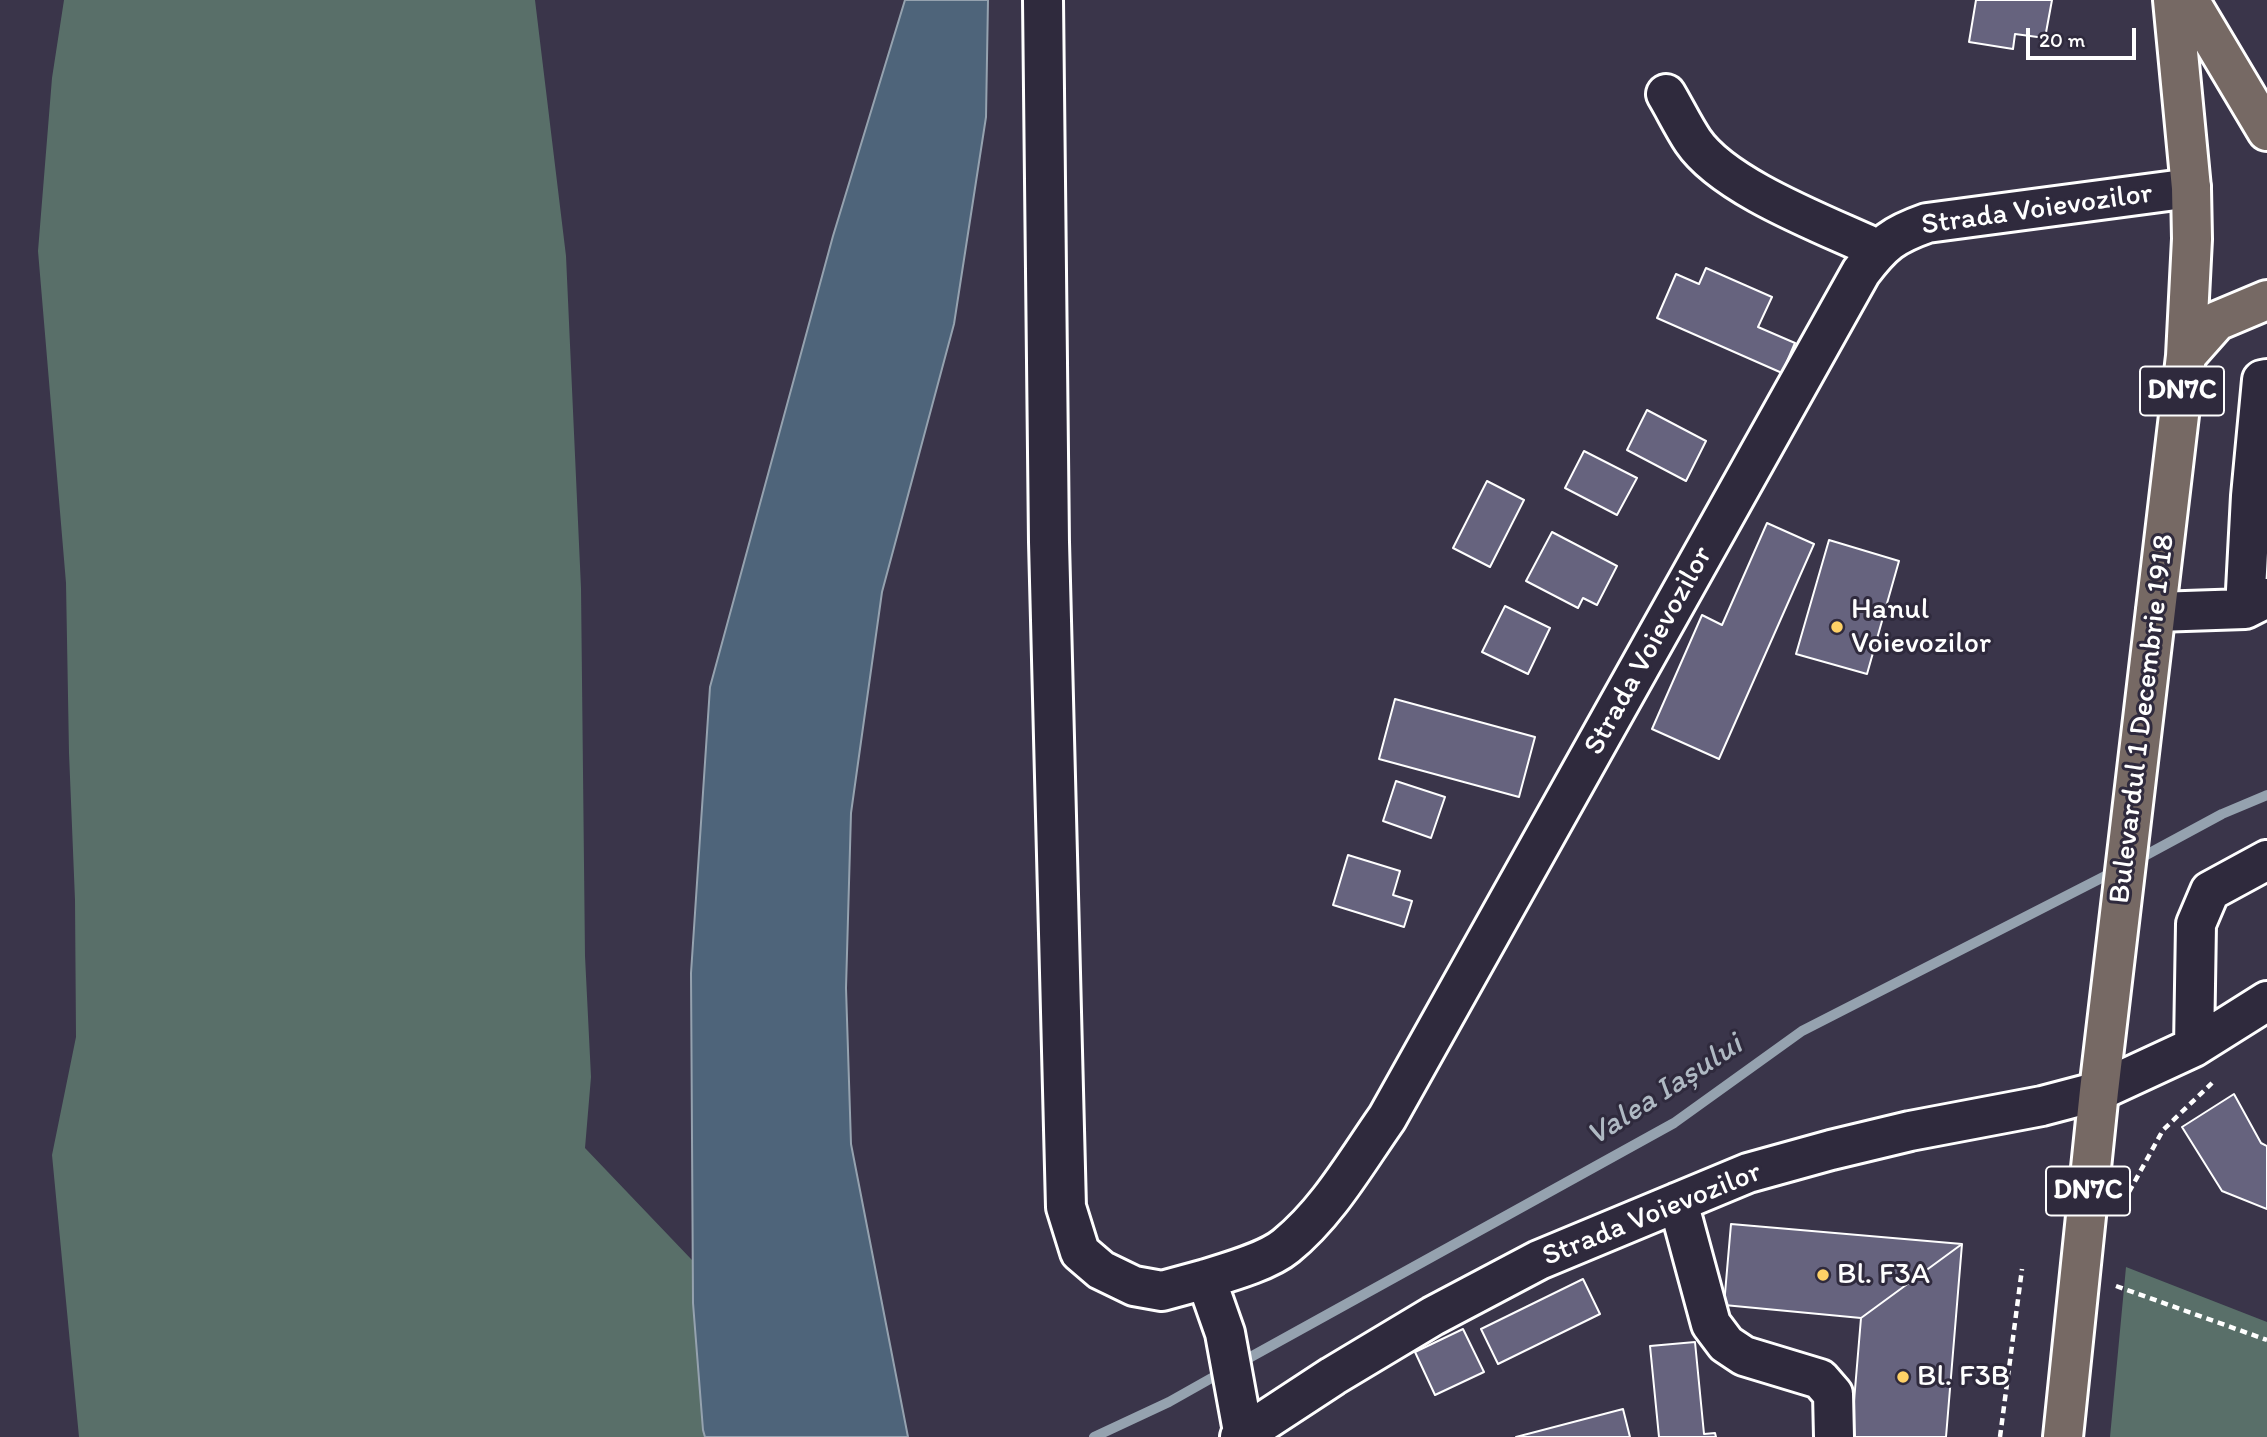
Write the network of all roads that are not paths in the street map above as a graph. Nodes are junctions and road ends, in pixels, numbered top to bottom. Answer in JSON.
{"nodes":[{"id":1,"x":1043,"y":0,"type":"edge"},
{"id":2,"x":2173,"y":0,"type":"edge"},
{"id":3,"x":2189,"y":0,"type":"edge"},
{"id":4,"x":1666,"y":94,"type":"dead end"},
{"id":5,"x":2267,"y":131,"type":"edge"},
{"id":6,"x":2191,"y":188,"type":"junction"},
{"id":7,"x":1879,"y":250,"type":"junction"},
{"id":8,"x":2267,"y":300,"type":"edge"},
{"id":9,"x":2186,"y":356,"type":"junction"},
{"id":10,"x":2267,"y":379,"type":"edge"},
{"id":11,"x":2259,"y":492,"type":"edge"},
{"id":12,"x":2256,"y":603,"type":"edge"},
{"id":13,"x":2156,"y":612,"type":"junction"},
{"id":14,"x":2267,"y":860,"type":"edge"},
{"id":15,"x":2267,"y":1002,"type":"edge"},
{"id":16,"x":2194,"y":1047,"type":"junction"},
{"id":17,"x":2099,"y":1091,"type":"junction"},
{"id":18,"x":1678,"y":1202,"type":"junction"},
{"id":19,"x":1206,"y":1279,"type":"junction"},
{"id":20,"x":1242,"y":1436,"type":"edge"},
{"id":21,"x":1834,"y":1437,"type":"edge"},
{"id":22,"x":2063,"y":1437,"type":"edge"}],
"edges":[{"from":1,"to":19,"type":"street","name":"Strada Voievozilor"},
{"from":2,"to":6,"type":"main road","name":"Bulevardul 1 Decembrie 1918","number":"DN7C"},
{"from":3,"to":5,"type":"main road"},
{"from":4,"to":7,"type":"street"},
{"from":6,"to":7,"type":"street","name":"Strada Voievozilor"},
{"from":6,"to":9,"type":"main road","name":"Bulevardul 1 Decembrie 1918","number":"DN7C"},
{"from":7,"to":19,"type":"street","name":"Strada Voievozilor"},
{"from":8,"to":9,"type":"main road"},
{"from":9,"to":13,"type":"main road","name":"Bulevardul 1 Decembrie 1918","number":"DN7C"},
{"from":10,"to":11,"type":"street"},
{"from":11,"to":12,"type":"street"},
{"from":12,"to":13,"type":"street"},
{"from":13,"to":17,"type":"main road","name":"Bulevardul 1 Decembrie 1918","number":"DN7C"},
{"from":14,"to":16,"type":"street"},
{"from":15,"to":16,"type":"street","name":"Strada Voievozilor"},
{"from":16,"to":17,"type":"street","name":"Strada Voievozilor"},
{"from":17,"to":18,"type":"street","name":"Strada Voievozilor"},
{"from":17,"to":22,"type":"main road","name":"Bulevardul 1 Decembrie 1918","number":"DN7C"},
{"from":18,"to":20,"type":"street","name":"Strada Voievozilor"},
{"from":18,"to":21,"type":"street"},
{"from":19,"to":20,"type":"street"}]}
